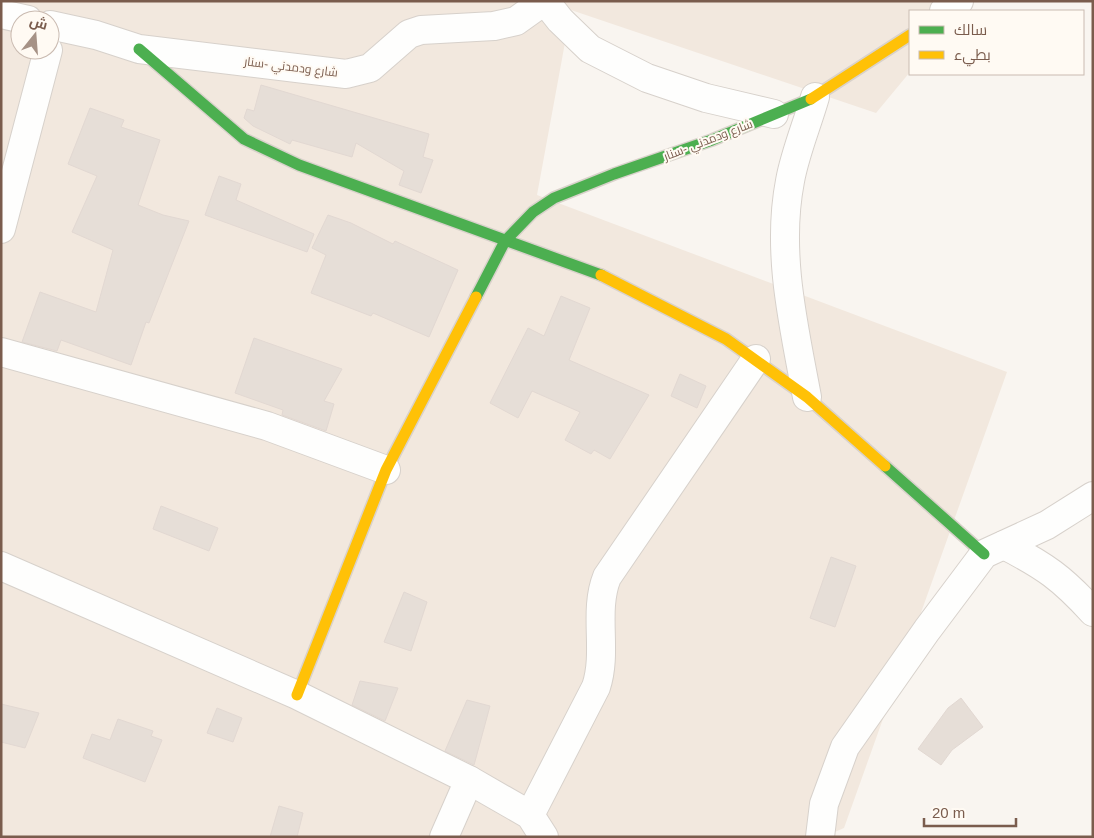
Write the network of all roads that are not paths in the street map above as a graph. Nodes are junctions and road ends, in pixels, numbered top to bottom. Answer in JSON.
{"nodes":[{"id":1,"x":553,"y":6,"type":"edge"},
{"id":2,"x":60,"y":33,"type":"edge"},
{"id":3,"x":909,"y":36,"type":"edge"},
{"id":4,"x":139,"y":50,"type":"junction"},
{"id":5,"x":40,"y":60,"type":"edge"},
{"id":6,"x":816,"y":97,"type":"junction"},
{"id":7,"x":774,"y":114,"type":"junction"},
{"id":8,"x":1,"y":229,"type":"edge"},
{"id":9,"x":505,"y":241,"type":"junction"},
{"id":10,"x":1,"y":352,"type":"edge"},
{"id":11,"x":756,"y":359,"type":"junction"},
{"id":12,"x":806,"y":397,"type":"junction"},
{"id":13,"x":386,"y":470,"type":"junction"},
{"id":14,"x":1093,"y":496,"type":"edge"},
{"id":15,"x":994,"y":550,"type":"junction"},
{"id":16,"x":1,"y":566,"type":"edge"},
{"id":17,"x":1093,"y":612,"type":"edge"},
{"id":18,"x":297,"y":694,"type":"junction"},
{"id":19,"x":469,"y":780,"type":"junction"},
{"id":20,"x":537,"y":826,"type":"edge"},
{"id":21,"x":444,"y":837,"type":"edge"},
{"id":22,"x":820,"y":837,"type":"edge"}],
"edges":[{"from":1,"to":4,"type":"street","name":"شارع ودمدني -سنار"},
{"from":1,"to":7,"type":"street"},
{"from":2,"to":4,"type":"street","name":"شارع ودمدني -سنار"},
{"from":3,"to":6,"type":"street","name":"شارع ودمدني -سنار"},
{"from":4,"to":9,"type":"street"},
{"from":5,"to":8,"type":"street"},
{"from":6,"to":7,"type":"street","name":"شارع ودمدني -سنار"},
{"from":6,"to":12,"type":"street"},
{"from":7,"to":9,"type":"street","name":"شارع ودمدني -سنار"},
{"from":9,"to":11,"type":"street"},
{"from":9,"to":13,"type":"street","name":"شارع ودمدني -سنار"},
{"from":10,"to":13,"type":"street"},
{"from":11,"to":12,"type":"street"},
{"from":11,"to":20,"type":"street"},
{"from":12,"to":15,"type":"street"},
{"from":13,"to":18,"type":"street","name":"شارع ودمدني -سنار"},
{"from":14,"to":15,"type":"street"},
{"from":15,"to":17,"type":"street"},
{"from":15,"to":22,"type":"street"},
{"from":16,"to":18,"type":"street"},
{"from":18,"to":19,"type":"street"},
{"from":19,"to":20,"type":"street"},
{"from":19,"to":21,"type":"street"}]}
